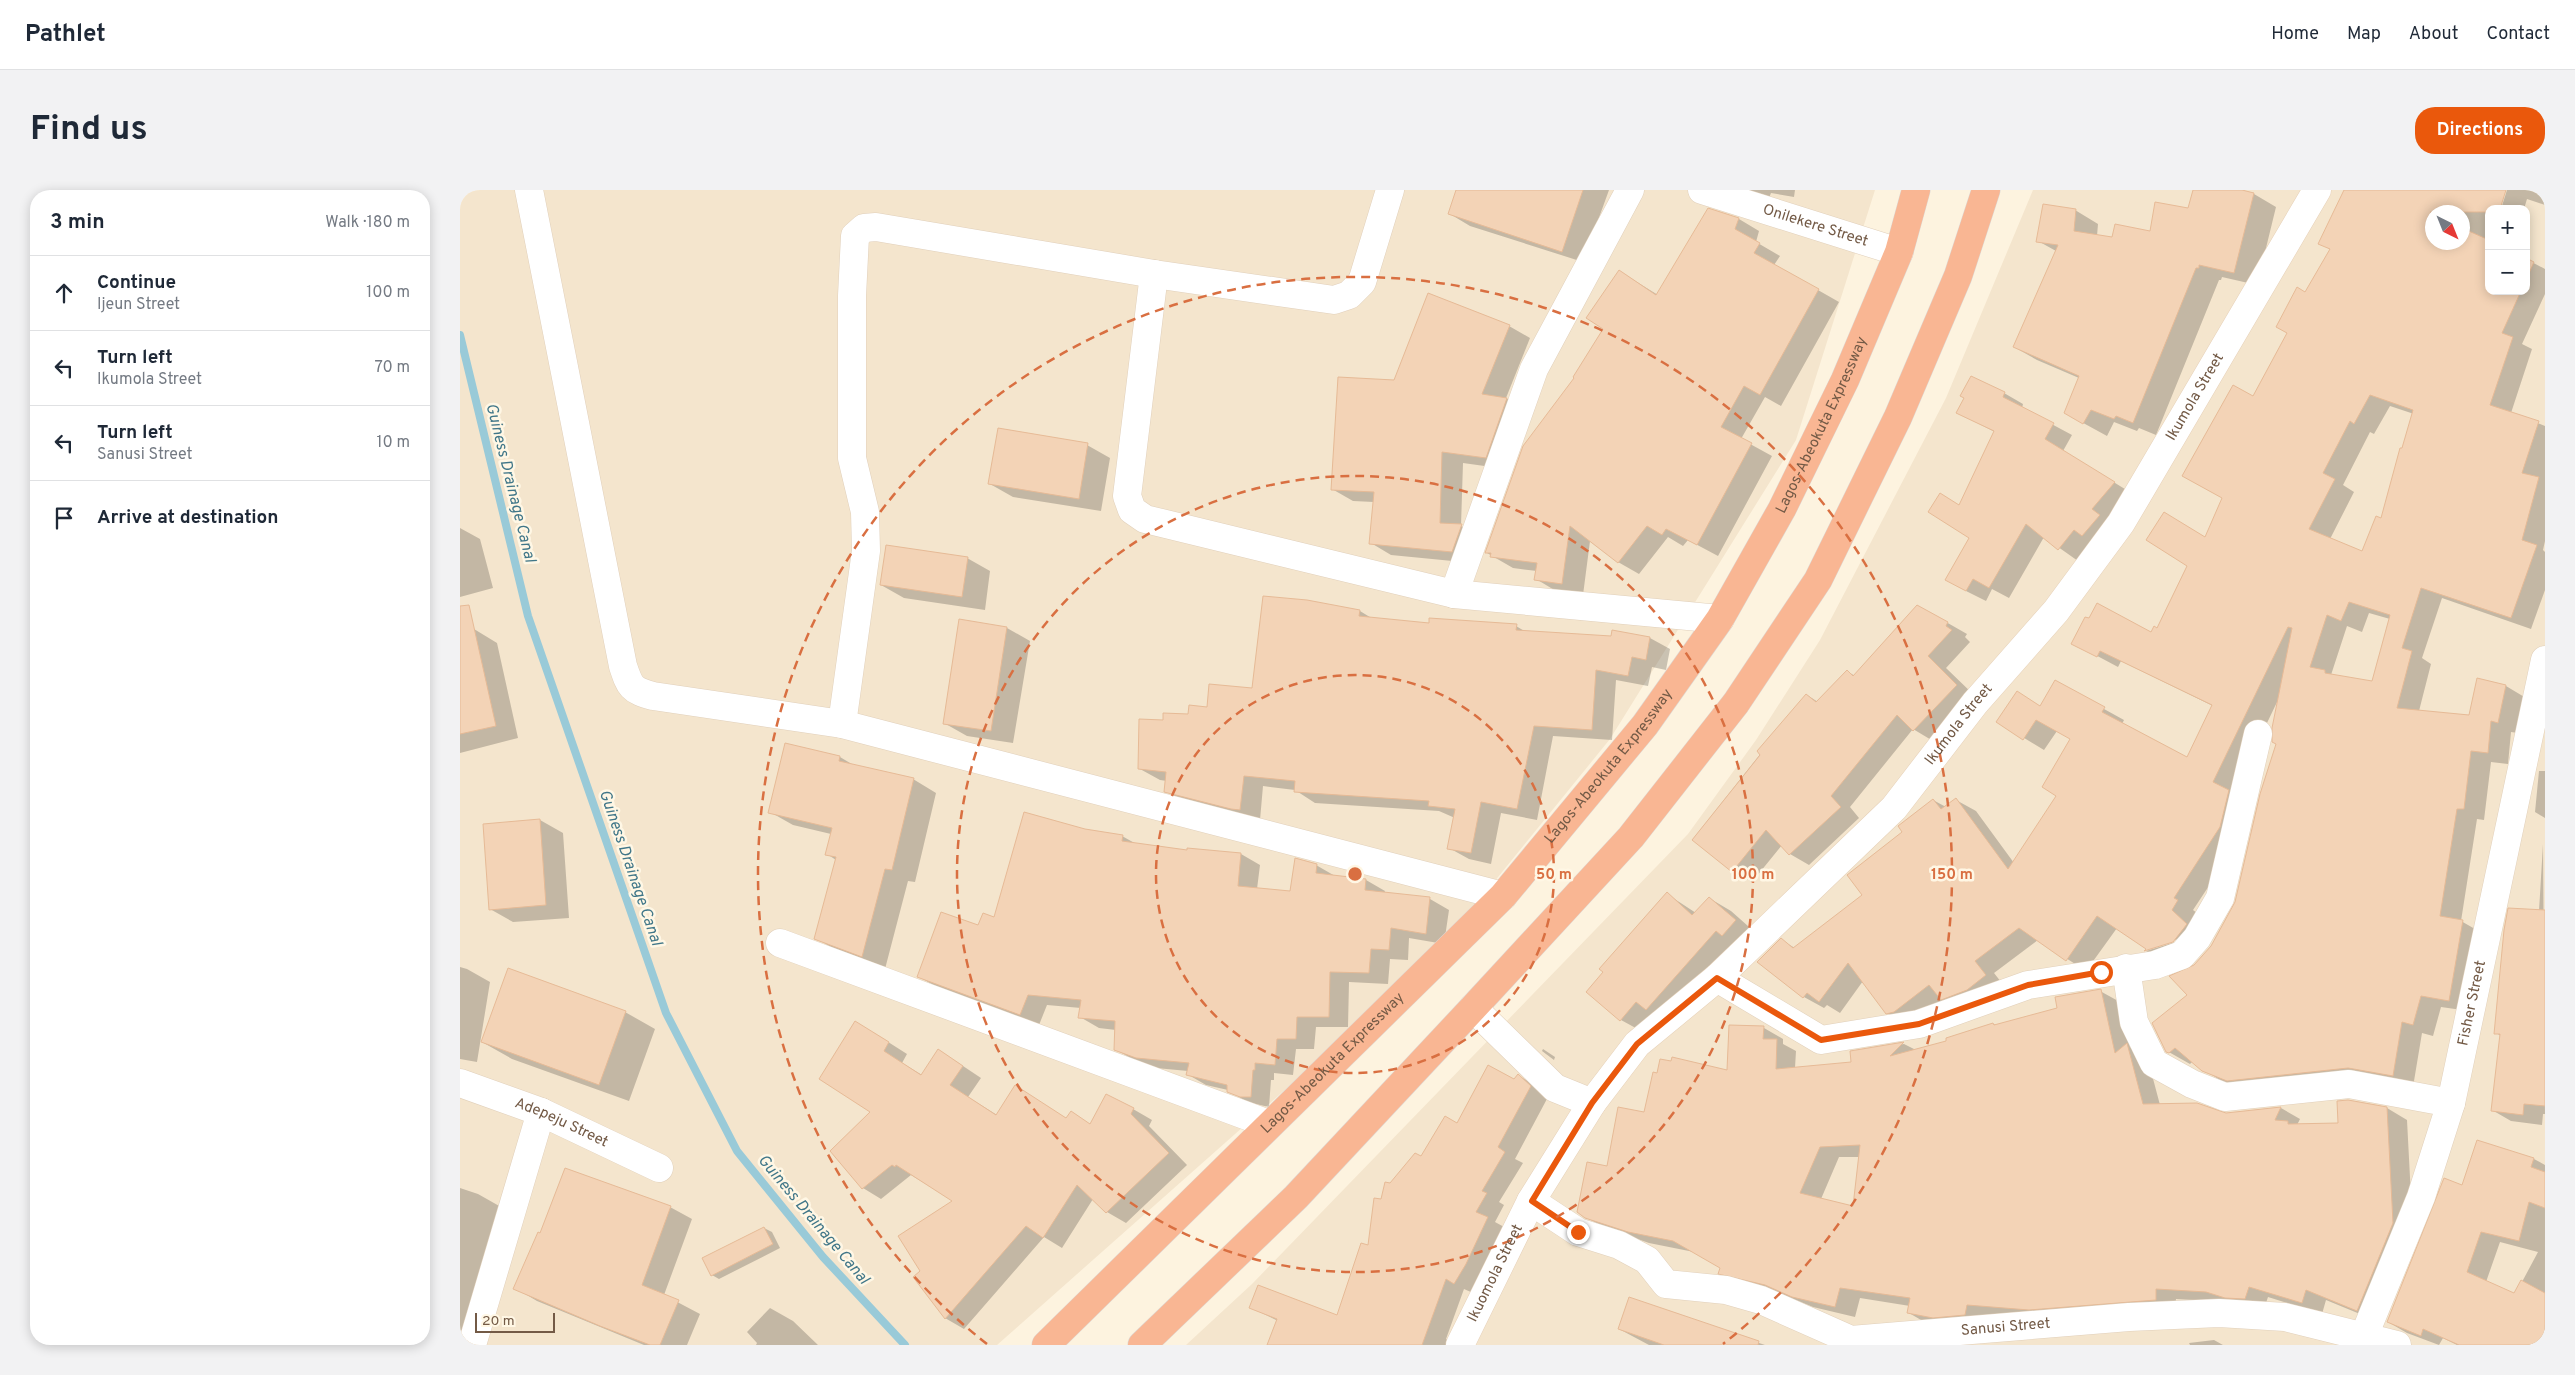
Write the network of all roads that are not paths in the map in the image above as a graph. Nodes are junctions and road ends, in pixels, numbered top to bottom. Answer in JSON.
{"nodes":[{"id":1,"x":530,"y":190,"type":"edge"},
{"id":2,"x":1390,"y":190,"type":"edge"},
{"id":3,"x":1630,"y":190,"type":"edge"},
{"id":4,"x":1702,"y":190,"type":"edge"},
{"id":5,"x":1916,"y":190,"type":"edge"},
{"id":6,"x":1986,"y":190,"type":"edge"},
{"id":7,"x":2309,"y":193,"type":"edge"},
{"id":8,"x":1899,"y":252,"type":"junction"},
{"id":9,"x":1154,"y":274,"type":"junction"},
{"id":10,"x":1454,"y":594,"type":"junction"},
{"id":11,"x":1720,"y":619,"type":"junction"},
{"id":12,"x":2545,"y":660,"type":"edge"},
{"id":13,"x":842,"y":724,"type":"junction"},
{"id":14,"x":2258,"y":734,"type":"dead end"},
{"id":15,"x":1503,"y":896,"type":"junction"},
{"id":16,"x":780,"y":943,"type":"dead end"},
{"id":17,"x":2126,"y":968,"type":"junction"},
{"id":18,"x":1717,"y":978,"type":"junction"},
{"id":19,"x":1474,"y":1008,"type":"junction"},
{"id":20,"x":460,"y":1083,"type":"edge"},
{"id":21,"x":1592,"y":1103,"type":"junction"},
{"id":22,"x":2451,"y":1103,"type":"junction"},
{"id":23,"x":541,"y":1112,"type":"junction"},
{"id":24,"x":1269,"y":1124,"type":"junction"},
{"id":25,"x":659,"y":1168,"type":"dead end"},
{"id":26,"x":1532,"y":1201,"type":"junction"},
{"id":27,"x":2364,"y":1336,"type":"junction"},
{"id":28,"x":472,"y":1345,"type":"edge"},
{"id":29,"x":1046,"y":1345,"type":"edge"},
{"id":30,"x":1142,"y":1345,"type":"edge"},
{"id":31,"x":1460,"y":1345,"type":"edge"},
{"id":32,"x":2397,"y":1345,"type":"edge"}],
"edges":[{"from":1,"to":13,"type":"street"},
{"from":2,"to":9,"type":"street"},
{"from":3,"to":10,"type":"street"},
{"from":4,"to":8,"type":"street","name":"Onilekere Street"},
{"from":5,"to":8,"type":"highway","name":"Lagos-Abeokuta Expressway"},
{"from":6,"to":19,"type":"highway"},
{"from":7,"to":18,"type":"street","name":"Ikumola Street"},
{"from":8,"to":11,"type":"highway","name":"Lagos-Abeokuta Expressway"},
{"from":9,"to":10,"type":"street"},
{"from":9,"to":13,"type":"street"},
{"from":10,"to":11,"type":"street"},
{"from":11,"to":15,"type":"highway","name":"Lagos-Abeokuta Expressway"},
{"from":12,"to":22,"type":"street","name":"Fisher Street"},
{"from":13,"to":15,"type":"street"},
{"from":14,"to":17,"type":"street"},
{"from":15,"to":24,"type":"highway","name":"Lagos-Abeokuta Expressway"},
{"from":16,"to":24,"type":"street"},
{"from":17,"to":18,"type":"street"},
{"from":17,"to":22,"type":"street"},
{"from":18,"to":21,"type":"street","name":"Ikumola Street"},
{"from":19,"to":21,"type":"street"},
{"from":19,"to":30,"type":"highway"},
{"from":20,"to":23,"type":"street","name":"Adepeju Street"},
{"from":21,"to":26,"type":"street","name":"Ikumola Street"},
{"from":22,"to":27,"type":"street","name":"Fisher Street"},
{"from":23,"to":25,"type":"street","name":"Adepeju Street"},
{"from":23,"to":28,"type":"street"},
{"from":24,"to":29,"type":"highway","name":"Lagos-Abeokuta Expressway"},
{"from":26,"to":27,"type":"street","name":"Sanusi Street"},
{"from":26,"to":31,"type":"street","name":"Ikuomola Street"},
{"from":27,"to":32,"type":"street","name":"Sanusi Street"}]}
